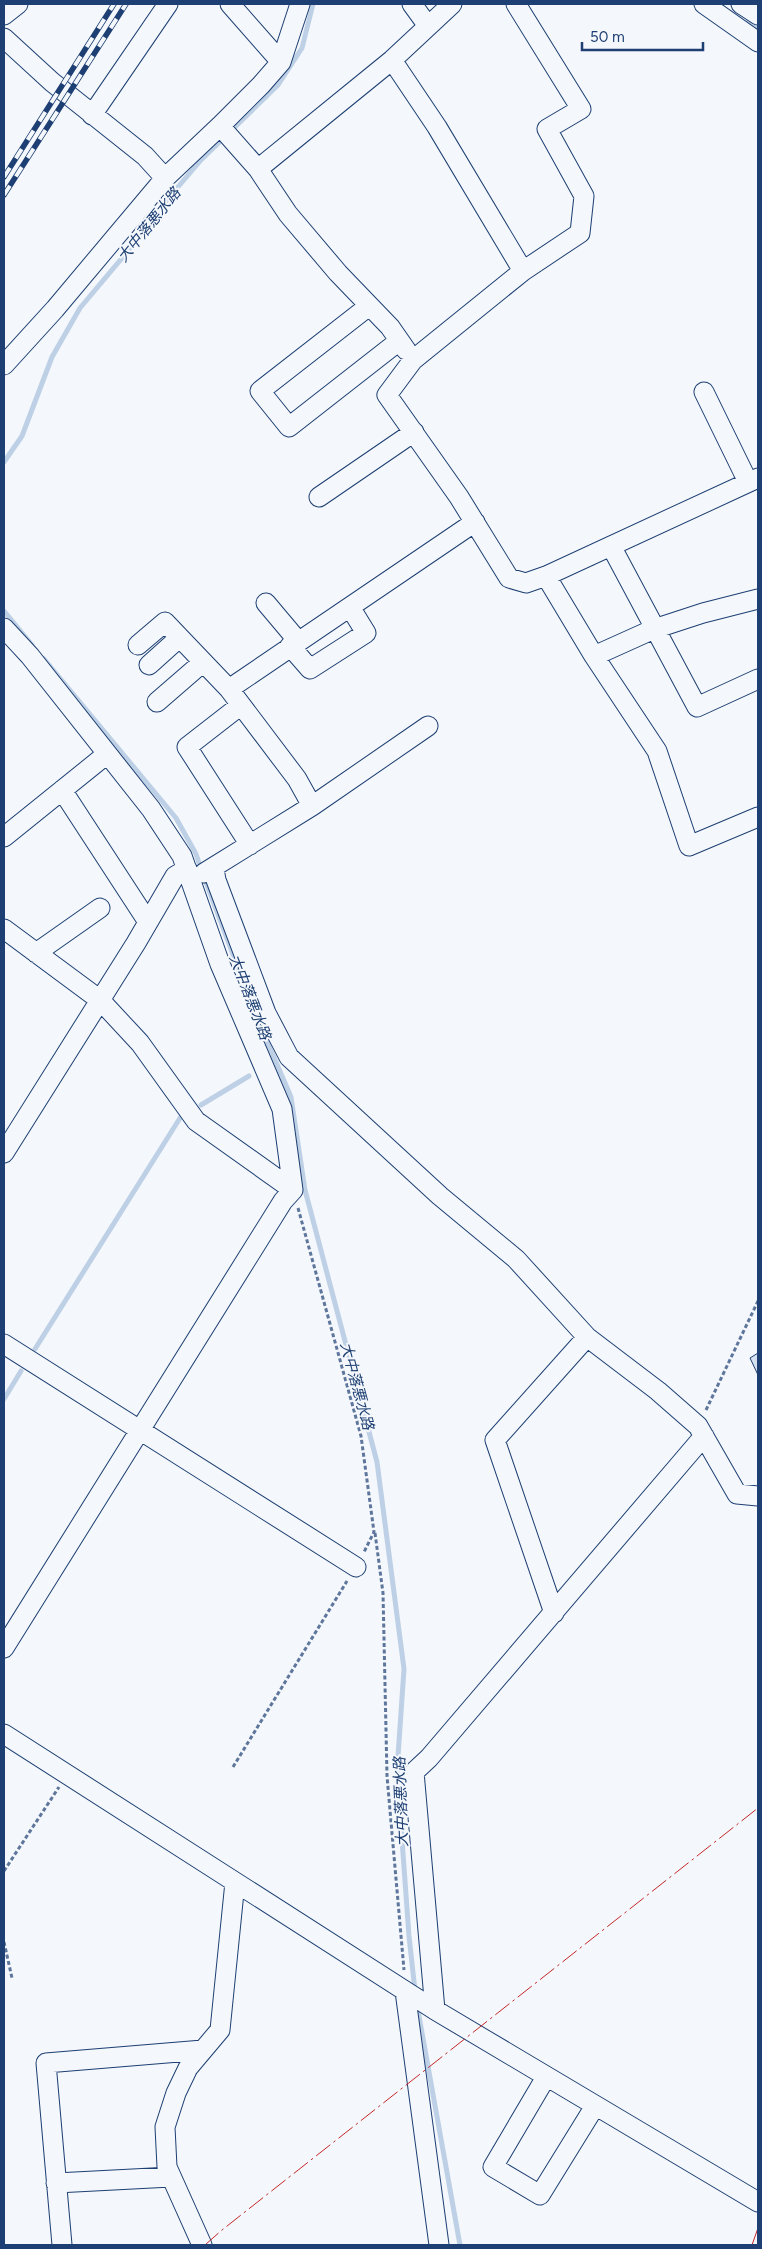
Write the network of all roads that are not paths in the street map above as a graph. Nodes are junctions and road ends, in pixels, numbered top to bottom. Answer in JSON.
{"nodes":[{"id":1,"x":18,"y":4,"type":"edge"},
{"id":2,"x":168,"y":4,"type":"edge"},
{"id":3,"x":230,"y":4,"type":"edge"},
{"id":4,"x":300,"y":4,"type":"edge"},
{"id":5,"x":412,"y":4,"type":"edge"},
{"id":6,"x":452,"y":4,"type":"edge"},
{"id":7,"x":516,"y":4,"type":"edge"},
{"id":8,"x":704,"y":4,"type":"edge"},
{"id":9,"x":740,"y":4,"type":"edge"},
{"id":10,"x":4,"y":15,"type":"edge"},
{"id":11,"x":758,"y":15,"type":"edge"},
{"id":12,"x":428,"y":26,"type":"junction"},
{"id":13,"x":4,"y":38,"type":"edge"},
{"id":14,"x":758,"y":42,"type":"edge"},
{"id":15,"x":392,"y":60,"type":"junction"},
{"id":16,"x":281,"y":62,"type":"junction"},
{"id":17,"x":92,"y":115,"type":"junction"},
{"id":18,"x":221,"y":127,"type":"junction"},
{"id":19,"x":258,"y":169,"type":"junction"},
{"id":20,"x":165,"y":178,"type":"junction"},
{"id":21,"x":523,"y":271,"type":"junction"},
{"id":22,"x":369,"y":306,"type":"junction"},
{"id":23,"x":400,"y":341,"type":"junction"},
{"id":24,"x":413,"y":360,"type":"junction"},
{"id":25,"x":4,"y":365,"type":"edge"},
{"id":26,"x":704,"y":392,"type":"dead end"},
{"id":27,"x":414,"y":432,"type":"junction"},
{"id":28,"x":753,"y":480,"type":"edge"},
{"id":29,"x":320,"y":497,"type":"dead end"},
{"id":30,"x":475,"y":522,"type":"junction"},
{"id":31,"x":611,"y":546,"type":"junction"},
{"id":32,"x":546,"y":576,"type":"junction"},
{"id":33,"x":758,"y":600,"type":"edge"},
{"id":34,"x":266,"y":603,"type":"dead end"},
{"id":35,"x":350,"y":607,"type":"junction"},
{"id":36,"x":4,"y":628,"type":"edge"},
{"id":37,"x":654,"y":629,"type":"junction"},
{"id":38,"x":180,"y":638,"type":"junction"},
{"id":39,"x":294,"y":644,"type":"junction"},
{"id":40,"x":138,"y":645,"type":"dead end"},
{"id":41,"x":594,"y":656,"type":"junction"},
{"id":42,"x":202,"y":663,"type":"junction"},
{"id":43,"x":149,"y":665,"type":"dead end"},
{"id":44,"x":758,"y":679,"type":"edge"},
{"id":45,"x":229,"y":689,"type":"junction"},
{"id":46,"x":157,"y":702,"type":"dead end"},
{"id":47,"x":241,"y":704,"type":"junction"},
{"id":48,"x":428,"y":726,"type":"dead end"},
{"id":49,"x":107,"y":754,"type":"junction"},
{"id":50,"x":62,"y":790,"type":"junction"},
{"id":51,"x":312,"y":806,"type":"junction"},
{"id":52,"x":758,"y":817,"type":"edge"},
{"id":53,"x":4,"y":837,"type":"edge"},
{"id":54,"x":250,"y":845,"type":"junction"},
{"id":55,"x":200,"y":872,"type":"junction"},
{"id":56,"x":100,"y":908,"type":"dead end"},
{"id":57,"x":148,"y":922,"type":"junction"},
{"id":58,"x":4,"y":930,"type":"edge"},
{"id":59,"x":36,"y":953,"type":"junction"},
{"id":60,"x":100,"y":1000,"type":"junction"},
{"id":61,"x":4,"y":1153,"type":"edge"},
{"id":62,"x":293,"y":1190,"type":"junction"},
{"id":63,"x":587,"y":1337,"type":"junction"},
{"id":64,"x":4,"y":1344,"type":"edge"},
{"id":65,"x":140,"y":1430,"type":"junction"},
{"id":66,"x":701,"y":1431,"type":"junction"},
{"id":67,"x":755,"y":1501,"type":"edge"},
{"id":68,"x":356,"y":1567,"type":"road end"},
{"id":69,"x":554,"y":1613,"type":"junction"},
{"id":70,"x":4,"y":1648,"type":"edge"},
{"id":71,"x":4,"y":1734,"type":"edge"},
{"id":72,"x":235,"y":1882,"type":"junction"},
{"id":73,"x":405,"y":1990,"type":"junction"},
{"id":74,"x":430,"y":2007,"type":"junction"},
{"id":75,"x":203,"y":2050,"type":"junction"},
{"id":76,"x":546,"y":2077,"type":"junction"},
{"id":77,"x":595,"y":2106,"type":"junction"},
{"id":78,"x":171,"y":2176,"type":"junction"},
{"id":79,"x":56,"y":2183,"type":"junction"},
{"id":80,"x":758,"y":2202,"type":"edge"},
{"id":81,"x":62,"y":2245,"type":"edge"},
{"id":82,"x":202,"y":2245,"type":"edge"},
{"id":83,"x":439,"y":2245,"type":"edge"}],
"edges":[{"from":1,"to":10,"type":"street"},
{"from":2,"to":17,"type":"street"},
{"from":3,"to":16,"type":"street"},
{"from":4,"to":16,"type":"street"},
{"from":5,"to":12,"type":"street"},
{"from":6,"to":12,"type":"street"},
{"from":7,"to":21,"type":"street"},
{"from":8,"to":14,"type":"street"},
{"from":9,"to":11,"type":"street"},
{"from":12,"to":15,"type":"street"},
{"from":13,"to":17,"type":"street"},
{"from":15,"to":19,"type":"street"},
{"from":15,"to":21,"type":"street"},
{"from":16,"to":18,"type":"street"},
{"from":17,"to":20,"type":"street"},
{"from":18,"to":19,"type":"street"},
{"from":18,"to":20,"type":"street"},
{"from":19,"to":22,"type":"street"},
{"from":20,"to":25,"type":"street"},
{"from":21,"to":24,"type":"street"},
{"from":22,"to":23,"type":"street"},
{"from":22,"to":23,"type":"street"},
{"from":23,"to":24,"type":"street"},
{"from":24,"to":27,"type":"street"},
{"from":26,"to":28,"type":"street"},
{"from":27,"to":29,"type":"street"},
{"from":27,"to":30,"type":"street"},
{"from":28,"to":31,"type":"street"},
{"from":30,"to":32,"type":"street"},
{"from":30,"to":35,"type":"street"},
{"from":31,"to":32,"type":"street"},
{"from":31,"to":37,"type":"street"},
{"from":32,"to":41,"type":"street"},
{"from":33,"to":37,"type":"street"},
{"from":34,"to":39,"type":"street"},
{"from":35,"to":39,"type":"street"},
{"from":35,"to":39,"type":"street"},
{"from":36,"to":49,"type":"street"},
{"from":37,"to":41,"type":"street"},
{"from":37,"to":44,"type":"street"},
{"from":38,"to":40,"type":"street"},
{"from":38,"to":42,"type":"street"},
{"from":38,"to":43,"type":"street"},
{"from":39,"to":45,"type":"street"},
{"from":41,"to":52,"type":"street"},
{"from":42,"to":45,"type":"street"},
{"from":42,"to":46,"type":"street"},
{"from":45,"to":47,"type":"street"},
{"from":47,"to":51,"type":"street"},
{"from":47,"to":54,"type":"street"},
{"from":48,"to":51,"type":"street"},
{"from":49,"to":50,"type":"street"},
{"from":49,"to":55,"type":"street"},
{"from":50,"to":53,"type":"street"},
{"from":50,"to":57,"type":"street"},
{"from":51,"to":54,"type":"street"},
{"from":54,"to":55,"type":"street"},
{"from":55,"to":57,"type":"street"},
{"from":55,"to":62,"type":"street"},
{"from":55,"to":63,"type":"street"},
{"from":56,"to":59,"type":"street"},
{"from":57,"to":60,"type":"street"},
{"from":58,"to":59,"type":"street"},
{"from":59,"to":60,"type":"street"},
{"from":60,"to":61,"type":"street"},
{"from":60,"to":62,"type":"street"},
{"from":62,"to":65,"type":"street"},
{"from":63,"to":66,"type":"street"},
{"from":63,"to":69,"type":"street"},
{"from":64,"to":65,"type":"street"},
{"from":65,"to":68,"type":"street"},
{"from":65,"to":70,"type":"street"},
{"from":66,"to":67,"type":"street"},
{"from":66,"to":69,"type":"street"},
{"from":69,"to":74,"type":"street"},
{"from":71,"to":72,"type":"street"},
{"from":72,"to":73,"type":"street"},
{"from":72,"to":75,"type":"street"},
{"from":73,"to":74,"type":"street"},
{"from":73,"to":83,"type":"street"},
{"from":74,"to":76,"type":"street"},
{"from":75,"to":78,"type":"street"},
{"from":75,"to":79,"type":"street"},
{"from":76,"to":77,"type":"street"},
{"from":76,"to":77,"type":"street"},
{"from":77,"to":80,"type":"street"},
{"from":78,"to":79,"type":"street"},
{"from":78,"to":82,"type":"street"},
{"from":79,"to":81,"type":"street"}]}
